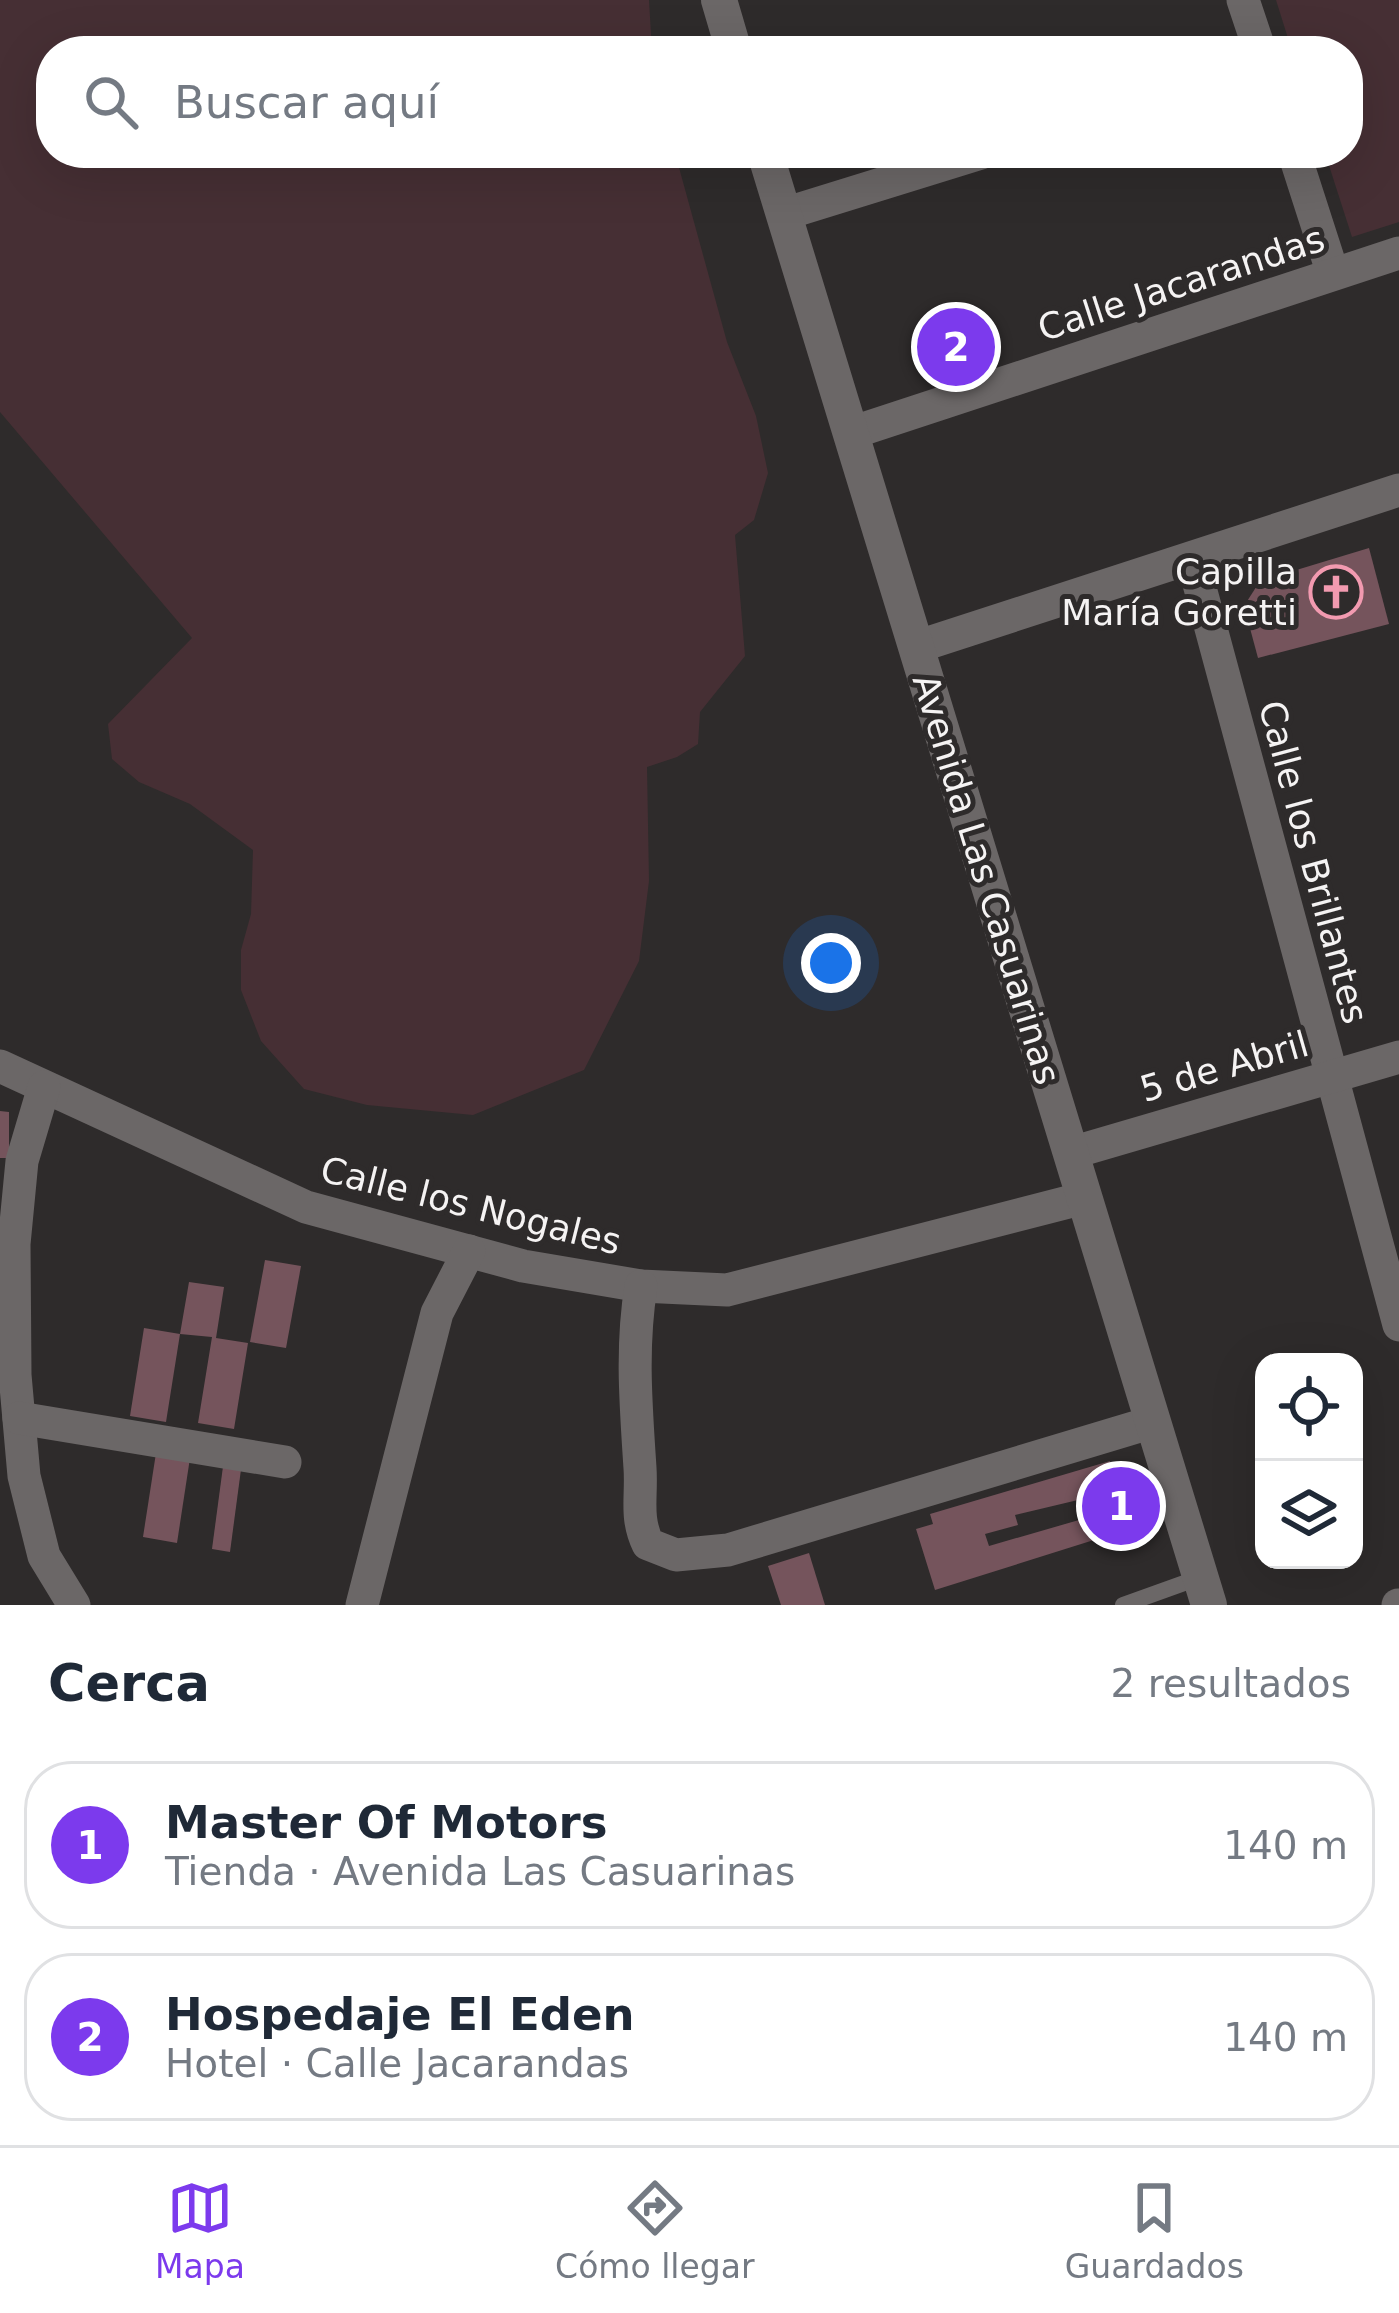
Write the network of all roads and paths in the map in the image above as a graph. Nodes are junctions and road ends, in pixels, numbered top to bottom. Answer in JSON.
{"nodes":[{"id":1,"x":718,"y":0,"type":"edge"},
{"id":2,"x":1243,"y":0,"type":"edge"},
{"id":3,"x":729,"y":36,"type":"edge"},
{"id":4,"x":1255,"y":36,"type":"edge"},
{"id":5,"x":770,"y":168,"type":"edge"},
{"id":6,"x":933,"y":168,"type":"edge"},
{"id":7,"x":1299,"y":168,"type":"edge"},
{"id":8,"x":784,"y":214,"type":"junction"},
{"id":9,"x":1399,"y":253,"type":"edge"},
{"id":10,"x":1334,"y":274,"type":"junction"},
{"id":11,"x":851,"y":433,"type":"junction"},
{"id":12,"x":1399,"y":490,"type":"edge"},
{"id":13,"x":1192,"y":558,"type":"junction"},
{"id":14,"x":916,"y":647,"type":"junction"},
{"id":15,"x":1399,"y":1057,"type":"edge"},
{"id":16,"x":0,"y":1066,"type":"edge"},
{"id":17,"x":1332,"y":1075,"type":"junction"},
{"id":18,"x":44,"y":1087,"type":"junction"},
{"id":19,"x":1071,"y":1153,"type":"junction"},
{"id":20,"x":1084,"y":1198,"type":"junction"},
{"id":21,"x":469,"y":1251,"type":"junction"},
{"id":22,"x":641,"y":1286,"type":"junction"},
{"id":23,"x":1399,"y":1325,"type":"edge"},
{"id":24,"x":19,"y":1418,"type":"junction"},
{"id":25,"x":1153,"y":1422,"type":"junction"},
{"id":26,"x":285,"y":1462,"type":"dead end"},
{"id":27,"x":1205,"y":1591,"type":"edge"},
{"id":28,"x":74,"y":1605,"type":"edge"},
{"id":29,"x":362,"y":1605,"type":"edge"},
{"id":30,"x":1123,"y":1605,"type":"edge"}],
"edges":[{"from":1,"to":3,"type":"street"},
{"from":2,"to":4,"type":"street"},
{"from":5,"to":8,"type":"street","name":"Avenida Las Casuarinas"},
{"from":6,"to":8,"type":"street"},
{"from":7,"to":10,"type":"street"},
{"from":8,"to":11,"type":"street","name":"Avenida Las Casuarinas"},
{"from":9,"to":10,"type":"street","name":"Calle Jacarandas"},
{"from":10,"to":11,"type":"street","name":"Calle Jacarandas"},
{"from":11,"to":14,"type":"street","name":"Avenida Las Casuarinas"},
{"from":12,"to":13,"type":"street"},
{"from":13,"to":14,"type":"street"},
{"from":13,"to":17,"type":"street","name":"Calle los Brillantes"},
{"from":14,"to":19,"type":"street","name":"Avenida Las Casuarinas"},
{"from":15,"to":17,"type":"street","name":"5 de Abril"},
{"from":16,"to":18,"type":"street","name":"Calle los Nogales"},
{"from":17,"to":19,"type":"street","name":"5 de Abril"},
{"from":17,"to":23,"type":"street","name":"Calle los Brillantes"},
{"from":18,"to":21,"type":"street","name":"Calle los Nogales"},
{"from":18,"to":24,"type":"street"},
{"from":19,"to":20,"type":"street","name":"Avenida Las Casuarinas"},
{"from":20,"to":22,"type":"street","name":"Calle los Nogales"},
{"from":20,"to":25,"type":"street","name":"Avenida Las Casuarinas"},
{"from":21,"to":22,"type":"street","name":"Calle los Nogales"},
{"from":21,"to":29,"type":"street"},
{"from":22,"to":25,"type":"street"},
{"from":24,"to":26,"type":"street"},
{"from":24,"to":28,"type":"street"},
{"from":25,"to":27,"type":"street","name":"Avenida Las Casuarinas"},
{"from":27,"to":30,"type":"lane"}]}
